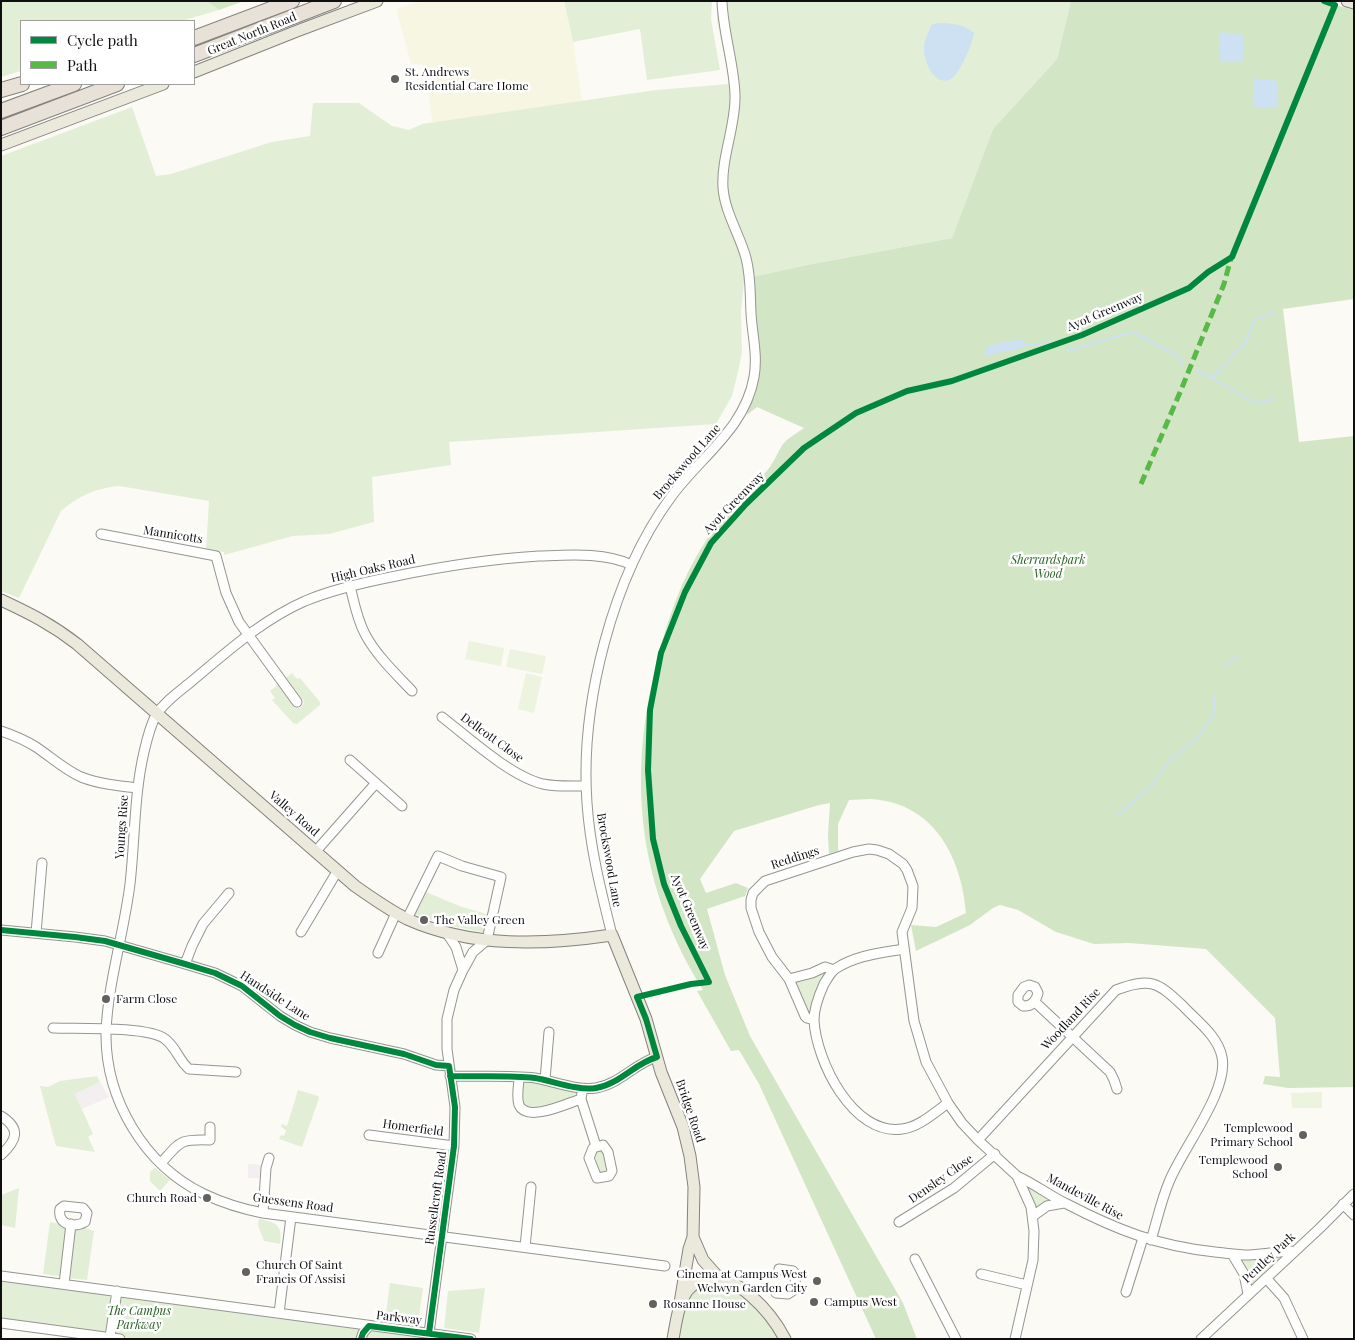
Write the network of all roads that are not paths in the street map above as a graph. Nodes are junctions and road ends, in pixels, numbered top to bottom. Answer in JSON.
{"nodes":[{"id":1,"x":292,"y":1,"type":"edge"},
{"id":2,"x":334,"y":1,"type":"edge"},
{"id":3,"x":377,"y":1,"type":"edge"},
{"id":4,"x":722,"y":1,"type":"edge"},
{"id":5,"x":1347,"y":1,"type":"edge"},
{"id":6,"x":1354,"y":3,"type":"edge"},
{"id":7,"x":229,"y":26,"type":"junction"},
{"id":8,"x":195,"y":29,"type":"edge"},
{"id":9,"x":195,"y":38,"type":"edge"},
{"id":10,"x":195,"y":55,"type":"edge"},
{"id":11,"x":195,"y":72,"type":"edge"},
{"id":12,"x":20,"y":85,"type":"edge"},
{"id":13,"x":71,"y":85,"type":"edge"},
{"id":14,"x":114,"y":85,"type":"edge"},
{"id":15,"x":160,"y":85,"type":"edge"},
{"id":16,"x":1,"y":90,"type":"edge"},
{"id":17,"x":1,"y":111,"type":"edge"},
{"id":18,"x":1,"y":128,"type":"edge"},
{"id":19,"x":1,"y":145,"type":"edge"},
{"id":20,"x":101,"y":534,"type":"dead end"},
{"id":21,"x":632,"y":565,"type":"junction"},
{"id":22,"x":350,"y":586,"type":"junction"},
{"id":23,"x":3,"y":602,"type":"edge"},
{"id":24,"x":247,"y":635,"type":"junction"},
{"id":25,"x":412,"y":691,"type":"dead end"},
{"id":26,"x":298,"y":702,"type":"dead end"},
{"id":27,"x":158,"y":713,"type":"junction"},
{"id":28,"x":442,"y":717,"type":"dead end"},
{"id":29,"x":1,"y":731,"type":"edge"},
{"id":30,"x":350,"y":760,"type":"dead end"},
{"id":31,"x":376,"y":783,"type":"junction"},
{"id":32,"x":586,"y":786,"type":"junction"},
{"id":33,"x":138,"y":788,"type":"junction"},
{"id":34,"x":402,"y":806,"type":"dead end"},
{"id":35,"x":316,"y":852,"type":"junction"},
{"id":36,"x":42,"y":863,"type":"dead end"},
{"id":37,"x":338,"y":870,"type":"junction"},
{"id":38,"x":229,"y":893,"type":"dead end"},
{"id":39,"x":396,"y":913,"type":"junction"},
{"id":40,"x":407,"y":919,"type":"junction"},
{"id":41,"x":1,"y":930,"type":"edge"},
{"id":42,"x":301,"y":932,"type":"dead end"},
{"id":43,"x":446,"y":932,"type":"junction"},
{"id":44,"x":36,"y":933,"type":"junction"},
{"id":45,"x":612,"y":935,"type":"junction"},
{"id":46,"x":488,"y":940,"type":"junction"},
{"id":47,"x":120,"y":945,"type":"junction"},
{"id":48,"x":904,"y":949,"type":"junction"},
{"id":49,"x":378,"y":953,"type":"dead end"},
{"id":50,"x":185,"y":964,"type":"junction"},
{"id":51,"x":463,"y":970,"type":"junction"},
{"id":52,"x":834,"y":970,"type":"junction"},
{"id":53,"x":789,"y":979,"type":"junction"},
{"id":54,"x":1034,"y":1002,"type":"dead end"},
{"id":55,"x":814,"y":1020,"type":"junction"},
{"id":56,"x":53,"y":1028,"type":"dead end"},
{"id":57,"x":106,"y":1030,"type":"junction"},
{"id":58,"x":549,"y":1032,"type":"dead end"},
{"id":59,"x":1072,"y":1037,"type":"junction"},
{"id":60,"x":657,"y":1057,"type":"junction"},
{"id":61,"x":449,"y":1066,"type":"junction"},
{"id":62,"x":236,"y":1072,"type":"dead end"},
{"id":63,"x":450,"y":1076,"type":"junction"},
{"id":64,"x":519,"y":1077,"type":"junction"},
{"id":65,"x":545,"y":1080,"type":"junction"},
{"id":66,"x":583,"y":1088,"type":"junction"},
{"id":67,"x":1116,"y":1089,"type":"dead end"},
{"id":68,"x":581,"y":1099,"type":"junction"},
{"id":69,"x":948,"y":1103,"type":"junction"},
{"id":70,"x":1,"y":1116,"type":"edge"},
{"id":71,"x":210,"y":1127,"type":"dead end"},
{"id":72,"x":369,"y":1135,"type":"dead end"},
{"id":73,"x":978,"y":1140,"type":"junction"},
{"id":74,"x":454,"y":1146,"type":"junction"},
{"id":75,"x":596,"y":1146,"type":"dead end"},
{"id":76,"x":995,"y":1154,"type":"junction"},
{"id":77,"x":1,"y":1155,"type":"edge"},
{"id":78,"x":269,"y":1158,"type":"dead end"},
{"id":79,"x":161,"y":1163,"type":"junction"},
{"id":80,"x":1017,"y":1176,"type":"junction"},
{"id":81,"x":531,"y":1187,"type":"dead end"},
{"id":82,"x":1354,"y":1194,"type":"edge"},
{"id":83,"x":1064,"y":1203,"type":"junction"},
{"id":84,"x":1343,"y":1204,"type":"junction"},
{"id":85,"x":263,"y":1212,"type":"junction"},
{"id":86,"x":1354,"y":1215,"type":"edge"},
{"id":87,"x":1033,"y":1216,"type":"junction"},
{"id":88,"x":291,"y":1217,"type":"junction"},
{"id":89,"x":899,"y":1222,"type":"dead end"},
{"id":90,"x":72,"y":1224,"type":"dead end"},
{"id":91,"x":442,"y":1236,"type":"junction"},
{"id":92,"x":693,"y":1237,"type":"junction"},
{"id":93,"x":1147,"y":1239,"type":"junction"},
{"id":94,"x":524,"y":1247,"type":"junction"},
{"id":95,"x":1294,"y":1252,"type":"junction"},
{"id":96,"x":1232,"y":1254,"type":"junction"},
{"id":97,"x":915,"y":1259,"type":"dead end"},
{"id":98,"x":665,"y":1266,"type":"dead end"},
{"id":99,"x":779,"y":1269,"type":"dead end"},
{"id":100,"x":981,"y":1274,"type":"dead end"},
{"id":101,"x":1,"y":1276,"type":"edge"},
{"id":102,"x":720,"y":1278,"type":"junction"},
{"id":103,"x":1266,"y":1278,"type":"junction"},
{"id":104,"x":64,"y":1284,"type":"junction"},
{"id":105,"x":1027,"y":1284,"type":"junction"},
{"id":106,"x":117,"y":1292,"type":"junction"},
{"id":107,"x":1126,"y":1292,"type":"dead end"},
{"id":108,"x":776,"y":1293,"type":"dead end"},
{"id":109,"x":1248,"y":1294,"type":"junction"},
{"id":110,"x":680,"y":1304,"type":"junction"},
{"id":111,"x":278,"y":1313,"type":"junction"},
{"id":112,"x":1,"y":1323,"type":"edge"},
{"id":113,"x":369,"y":1326,"type":"junction"},
{"id":114,"x":39,"y":1328,"type":"junction"},
{"id":115,"x":428,"y":1333,"type":"junction"},
{"id":116,"x":110,"y":1337,"type":"junction"},
{"id":117,"x":38,"y":1339,"type":"edge"},
{"id":118,"x":120,"y":1339,"type":"edge"},
{"id":119,"x":361,"y":1339,"type":"edge"},
{"id":120,"x":471,"y":1339,"type":"edge"},
{"id":121,"x":673,"y":1339,"type":"edge"},
{"id":122,"x":785,"y":1339,"type":"edge"},
{"id":123,"x":956,"y":1339,"type":"edge"},
{"id":124,"x":1015,"y":1339,"type":"edge"},
{"id":125,"x":1200,"y":1339,"type":"edge"},
{"id":126,"x":1303,"y":1339,"type":"edge"}],
"edges":[{"from":1,"to":7,"type":"highway"},
{"from":2,"to":10,"type":"highway"},
{"from":3,"to":11,"type":"main road","name":"Great North Road"},
{"from":4,"to":21,"type":"street","name":"Brockswood Lane"},
{"from":5,"to":6,"type":"main road"},
{"from":7,"to":8,"type":"highway"},
{"from":7,"to":9,"type":"highway"},
{"from":12,"to":16,"type":"highway"},
{"from":13,"to":17,"type":"highway"},
{"from":14,"to":18,"type":"highway"},
{"from":15,"to":19,"type":"main road"},
{"from":20,"to":24,"type":"street","name":"Mannicotts"},
{"from":21,"to":22,"type":"street","name":"High Oaks Road"},
{"from":21,"to":32,"type":"street","name":"Brockswood Lane"},
{"from":22,"to":24,"type":"street","name":"High Oaks Road"},
{"from":22,"to":25,"type":"street"},
{"from":23,"to":27,"type":"main road","name":"Valley Road"},
{"from":24,"to":26,"type":"street"},
{"from":24,"to":27,"type":"street","name":"High Oaks Road"},
{"from":27,"to":33,"type":"street","name":"Youngs Rise"},
{"from":27,"to":35,"type":"main road","name":"Valley Road"},
{"from":28,"to":32,"type":"street","name":"Dellcott Close"},
{"from":29,"to":33,"type":"street"},
{"from":30,"to":31,"type":"street"},
{"from":31,"to":34,"type":"street"},
{"from":31,"to":35,"type":"street"},
{"from":32,"to":45,"type":"street","name":"Brockswood Lane"},
{"from":33,"to":47,"type":"street","name":"Youngs Rise"},
{"from":35,"to":37,"type":"main road","name":"Valley Road"},
{"from":36,"to":44,"type":"street"},
{"from":37,"to":39,"type":"main road","name":"Valley Road"},
{"from":37,"to":42,"type":"street"},
{"from":38,"to":50,"type":"street"},
{"from":39,"to":40,"type":"main road","name":"Valley Road"},
{"from":39,"to":49,"type":"street"},
{"from":40,"to":43,"type":"main road","name":"Valley Road"},
{"from":40,"to":46,"type":"street"},
{"from":41,"to":44,"type":"street","name":"Handside Lane"},
{"from":43,"to":46,"type":"main road","name":"Valley Road"},
{"from":43,"to":51,"type":"street"},
{"from":44,"to":47,"type":"street","name":"Handside Lane"},
{"from":45,"to":46,"type":"main road","name":"Valley Road"},
{"from":45,"to":60,"type":"main road","name":"Bridge Road"},
{"from":46,"to":51,"type":"street","name":"Russellcroft Road"},
{"from":47,"to":50,"type":"street","name":"Handside Lane"},
{"from":47,"to":57,"type":"street","name":"Guessens Road"},
{"from":48,"to":52,"type":"street"},
{"from":48,"to":53,"type":"street","name":"Reddings"},
{"from":48,"to":69,"type":"street","name":"Reddings"},
{"from":50,"to":61,"type":"street","name":"Handside Lane"},
{"from":51,"to":61,"type":"street","name":"Russellcroft Road"},
{"from":52,"to":53,"type":"street"},
{"from":52,"to":55,"type":"street"},
{"from":53,"to":55,"type":"street","name":"Reddings"},
{"from":54,"to":59,"type":"street"},
{"from":55,"to":69,"type":"street"},
{"from":56,"to":57,"type":"street"},
{"from":57,"to":62,"type":"street"},
{"from":57,"to":79,"type":"street","name":"Guessens Road"},
{"from":58,"to":65,"type":"street"},
{"from":59,"to":67,"type":"street"},
{"from":59,"to":73,"type":"street","name":"Woodland Rise"},
{"from":59,"to":93,"type":"street","name":"Woodland Rise"},
{"from":60,"to":66,"type":"street"},
{"from":60,"to":92,"type":"main road","name":"Bridge Road"},
{"from":61,"to":63,"type":"street","name":"Russellcroft Road"},
{"from":63,"to":64,"type":"street"},
{"from":63,"to":74,"type":"street","name":"Russellcroft Road"},
{"from":64,"to":65,"type":"street"},
{"from":64,"to":68,"type":"street"},
{"from":65,"to":66,"type":"street"},
{"from":66,"to":68,"type":"street"},
{"from":68,"to":75,"type":"street"},
{"from":69,"to":73,"type":"street","name":"Reddings"},
{"from":70,"to":77,"type":"street"},
{"from":71,"to":79,"type":"street"},
{"from":72,"to":74,"type":"street","name":"Homerfield"},
{"from":73,"to":76,"type":"street","name":"Reddings"},
{"from":74,"to":91,"type":"street","name":"Russellcroft Road"},
{"from":76,"to":80,"type":"street","name":"Reddings"},
{"from":76,"to":89,"type":"street","name":"Densley Close"},
{"from":78,"to":85,"type":"street"},
{"from":79,"to":85,"type":"street","name":"Guessens Road"},
{"from":80,"to":83,"type":"street","name":"Mandeville Rise"},
{"from":80,"to":87,"type":"street"},
{"from":81,"to":94,"type":"street"},
{"from":82,"to":84,"type":"street","name":"Pentley Park"},
{"from":83,"to":87,"type":"street"},
{"from":83,"to":93,"type":"street","name":"Mandeville Rise"},
{"from":84,"to":86,"type":"street"},
{"from":84,"to":95,"type":"street","name":"Pentley Park"},
{"from":85,"to":88,"type":"street","name":"Guessens Road"},
{"from":87,"to":105,"type":"street"},
{"from":88,"to":91,"type":"street","name":"Guessens Road"},
{"from":88,"to":111,"type":"street"},
{"from":90,"to":104,"type":"street"},
{"from":91,"to":94,"type":"street","name":"Guessens Road"},
{"from":91,"to":115,"type":"street","name":"Russellcroft Road"},
{"from":92,"to":102,"type":"main road"},
{"from":92,"to":110,"type":"main road","name":"Bridge Road"},
{"from":93,"to":96,"type":"street","name":"Mandeville Rise"},
{"from":93,"to":107,"type":"street"},
{"from":94,"to":98,"type":"street","name":"Guessens Road"},
{"from":95,"to":96,"type":"street","name":"Mandeville Rise"},
{"from":95,"to":103,"type":"street","name":"Pentley Park"},
{"from":96,"to":109,"type":"street"},
{"from":97,"to":123,"type":"street"},
{"from":99,"to":108,"type":"street"},
{"from":100,"to":105,"type":"street"},
{"from":101,"to":104,"type":"street","name":"Parkway"},
{"from":102,"to":110,"type":"main road"},
{"from":102,"to":122,"type":"main road"},
{"from":103,"to":109,"type":"street","name":"Pentley Park"},
{"from":103,"to":126,"type":"street"},
{"from":104,"to":106,"type":"street","name":"Parkway"},
{"from":105,"to":124,"type":"street"},
{"from":106,"to":111,"type":"street","name":"Parkway"},
{"from":106,"to":116,"type":"street"},
{"from":109,"to":125,"type":"street","name":"Pentley Park"},
{"from":110,"to":121,"type":"main road","name":"Bridge Road"},
{"from":111,"to":113,"type":"street","name":"Parkway"},
{"from":112,"to":114,"type":"street"},
{"from":113,"to":115,"type":"street","name":"Parkway"},
{"from":113,"to":119,"type":"street","name":"Parkway"},
{"from":114,"to":116,"type":"street"},
{"from":114,"to":117,"type":"street"},
{"from":115,"to":120,"type":"street","name":"Parkway"},
{"from":116,"to":118,"type":"street"}]}
